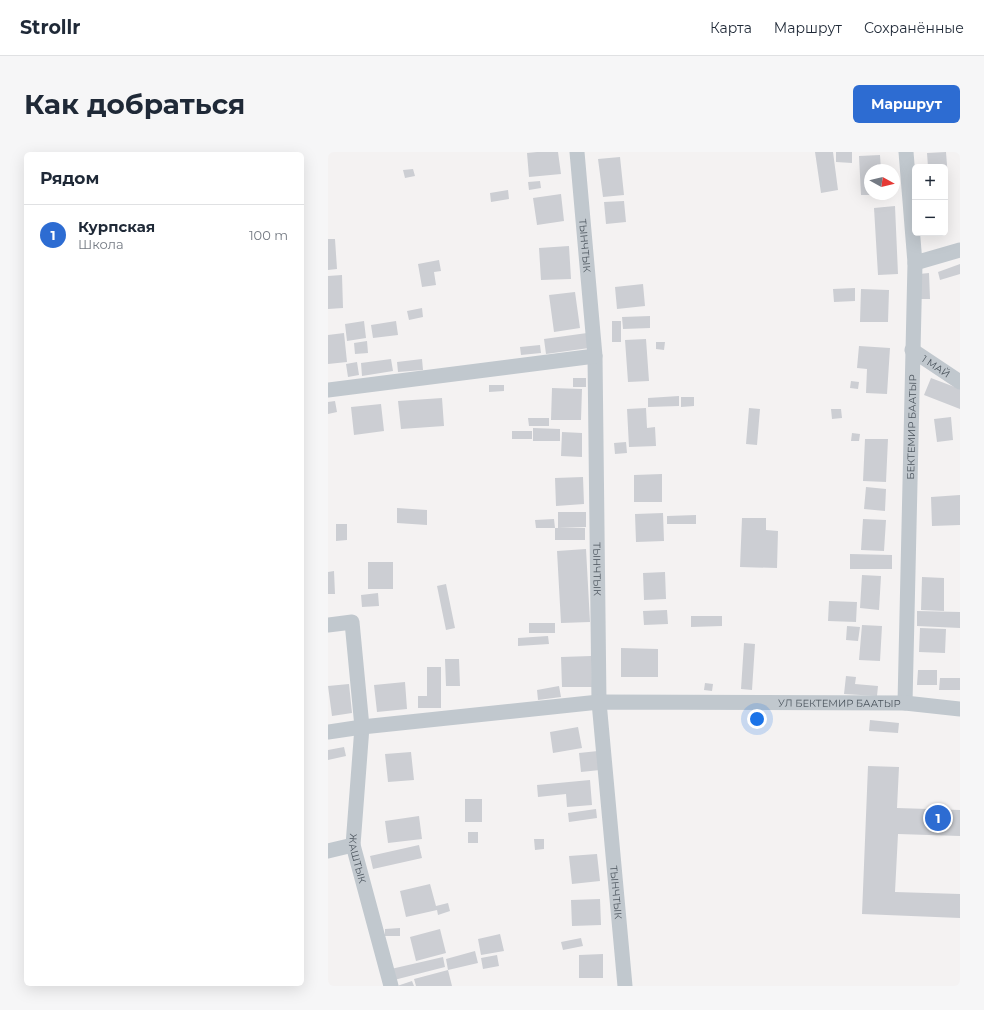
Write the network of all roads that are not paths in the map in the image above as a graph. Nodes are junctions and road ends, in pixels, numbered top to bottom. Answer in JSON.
{"nodes":[{"id":1,"x":577,"y":152,"type":"edge"},
{"id":2,"x":906,"y":152,"type":"edge"},
{"id":3,"x":960,"y":250,"type":"edge"},
{"id":4,"x":915,"y":263,"type":"junction"},
{"id":5,"x":912,"y":350,"type":"junction"},
{"id":6,"x":595,"y":356,"type":"junction"},
{"id":7,"x":960,"y":382,"type":"edge"},
{"id":8,"x":328,"y":390,"type":"edge"},
{"id":9,"x":328,"y":625,"type":"edge"},
{"id":10,"x":599,"y":702,"type":"junction"},
{"id":11,"x":905,"y":703,"type":"junction"},
{"id":12,"x":960,"y":710,"type":"edge"},
{"id":13,"x":362,"y":727,"type":"junction"},
{"id":14,"x":328,"y":732,"type":"edge"},
{"id":15,"x":353,"y":845,"type":"junction"},
{"id":16,"x":328,"y":851,"type":"edge"},
{"id":17,"x":391,"y":986,"type":"edge"},
{"id":18,"x":625,"y":986,"type":"edge"}],
"edges":[{"from":1,"to":6,"type":"street","name":"ТЫНЧТЫК"},
{"from":2,"to":4,"type":"street","name":"БЕКТЕМИР БААТЫР"},
{"from":3,"to":4,"type":"street"},
{"from":4,"to":5,"type":"street","name":"БЕКТЕМИР БААТЫР"},
{"from":5,"to":7,"type":"street","name":"1 МАЙ"},
{"from":5,"to":11,"type":"street","name":"БЕКТЕМИР БААТЫР"},
{"from":6,"to":8,"type":"street"},
{"from":6,"to":10,"type":"street","name":"ТЫНЧТЫК"},
{"from":9,"to":13,"type":"street","name":"ЖАШТЫК"},
{"from":10,"to":11,"type":"street","name":"УЛ БЕКТЕМИР БААТЫР"},
{"from":10,"to":13,"type":"street","name":"УЛ БЕКТЕМИР БААТЫР"},
{"from":10,"to":18,"type":"street","name":"ТЫНЧТЫК"},
{"from":11,"to":12,"type":"street","name":"УЛ БЕКТЕМИР БААТЫР"},
{"from":13,"to":14,"type":"street","name":"УЛ БЕКТЕМИР БААТЫР"},
{"from":13,"to":15,"type":"street","name":"ЖАШТЫК"},
{"from":15,"to":16,"type":"street"},
{"from":15,"to":17,"type":"street","name":"ЖАШТЫК"}]}
